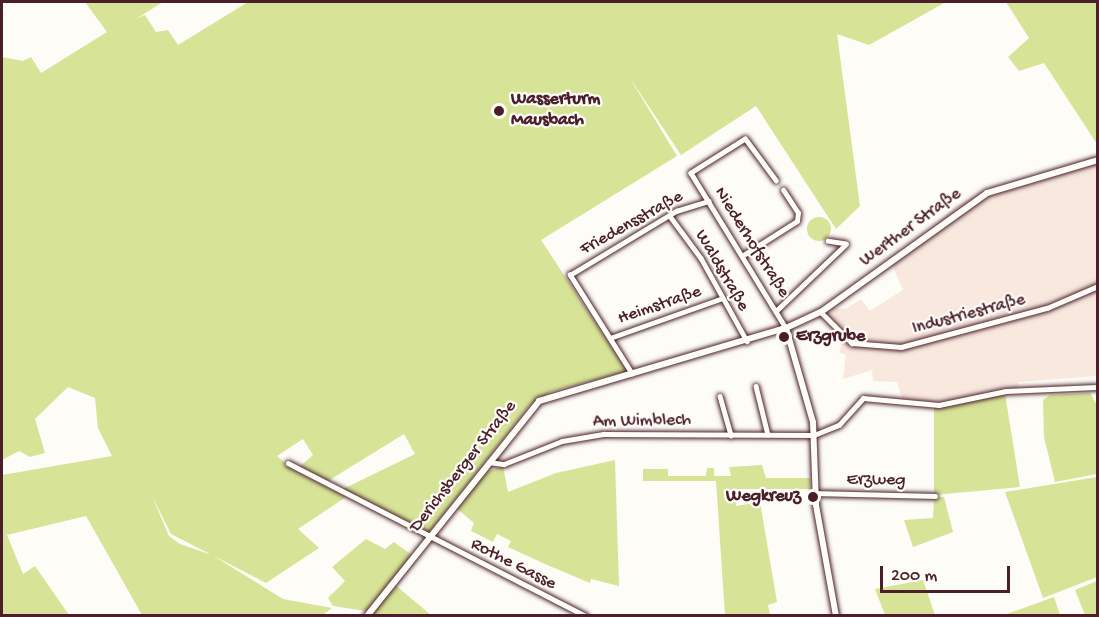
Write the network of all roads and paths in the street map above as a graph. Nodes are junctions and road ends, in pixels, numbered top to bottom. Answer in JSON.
{"nodes":[{"id":1,"x":1098,"y":160,"type":"edge"},
{"id":2,"x":776,"y":181,"type":"dead end"},
{"id":3,"x":783,"y":190,"type":"dead end"},
{"id":4,"x":708,"y":201,"type":"junction"},
{"id":5,"x":670,"y":216,"type":"junction"},
{"id":6,"x":828,"y":241,"type":"dead end"},
{"id":7,"x":742,"y":256,"type":"junction"},
{"id":8,"x":1098,"y":286,"type":"edge"},
{"id":9,"x":720,"y":299,"type":"junction"},
{"id":10,"x":777,"y":310,"type":"junction"},
{"id":11,"x":821,"y":312,"type":"junction"},
{"id":12,"x":786,"y":328,"type":"junction"},
{"id":13,"x":610,"y":338,"type":"junction"},
{"id":14,"x":747,"y":341,"type":"junction"},
{"id":15,"x":632,"y":374,"type":"junction"},
{"id":16,"x":756,"y":386,"type":"dead end"},
{"id":17,"x":1096,"y":387,"type":"edge"},
{"id":18,"x":720,"y":396,"type":"dead end"},
{"id":19,"x":731,"y":435,"type":"junction"},
{"id":20,"x":768,"y":435,"type":"junction"},
{"id":21,"x":814,"y":435,"type":"junction"},
{"id":22,"x":487,"y":462,"type":"junction"},
{"id":23,"x":288,"y":463,"type":"dead end"},
{"id":24,"x":815,"y":493,"type":"junction"},
{"id":25,"x":935,"y":496,"type":"dead end"},
{"id":26,"x":428,"y":538,"type":"junction"},
{"id":27,"x":367,"y":615,"type":"edge"},
{"id":28,"x":586,"y":615,"type":"edge"},
{"id":29,"x":836,"y":615,"type":"edge"}],
"edges":[{"from":1,"to":11,"type":"street","name":"Werther Straße"},
{"from":2,"to":4,"type":"street","name":"Niederhofstraße"},
{"from":3,"to":7,"type":"street"},
{"from":4,"to":5,"type":"street","name":"Friedensstraße"},
{"from":4,"to":7,"type":"street","name":"Niederhofstraße"},
{"from":5,"to":9,"type":"street","name":"Waldstraße"},
{"from":5,"to":13,"type":"street","name":"Friedensstraße"},
{"from":6,"to":10,"type":"street"},
{"from":7,"to":10,"type":"street","name":"Niederhofstraße"},
{"from":8,"to":11,"type":"street","name":"Industriestraße"},
{"from":9,"to":13,"type":"street","name":"Heimstraße"},
{"from":9,"to":14,"type":"street","name":"Waldstraße"},
{"from":10,"to":12,"type":"street","name":"Niederhofstraße"},
{"from":11,"to":12,"type":"street","name":"Werther Straße"},
{"from":12,"to":14,"type":"street","name":"Derichsberger Straße"},
{"from":12,"to":21,"type":"street"},
{"from":13,"to":15,"type":"street"},
{"from":14,"to":15,"type":"street","name":"Derichsberger Straße"},
{"from":15,"to":22,"type":"street","name":"Derichsberger Straße"},
{"from":16,"to":20,"type":"street"},
{"from":17,"to":21,"type":"street"},
{"from":18,"to":19,"type":"street"},
{"from":19,"to":20,"type":"street","name":"Am Wimblech"},
{"from":19,"to":22,"type":"street","name":"Am Wimblech"},
{"from":20,"to":21,"type":"street","name":"Am Wimblech"},
{"from":21,"to":24,"type":"street"},
{"from":22,"to":26,"type":"street","name":"Derichsberger Straße"},
{"from":23,"to":26,"type":"street","name":"Rothe Gasse"},
{"from":24,"to":25,"type":"street","name":"Erzweg"},
{"from":24,"to":29,"type":"street"},
{"from":26,"to":27,"type":"street","name":"Derichsberger Straße"},
{"from":26,"to":28,"type":"street","name":"Rothe Gasse"}]}
